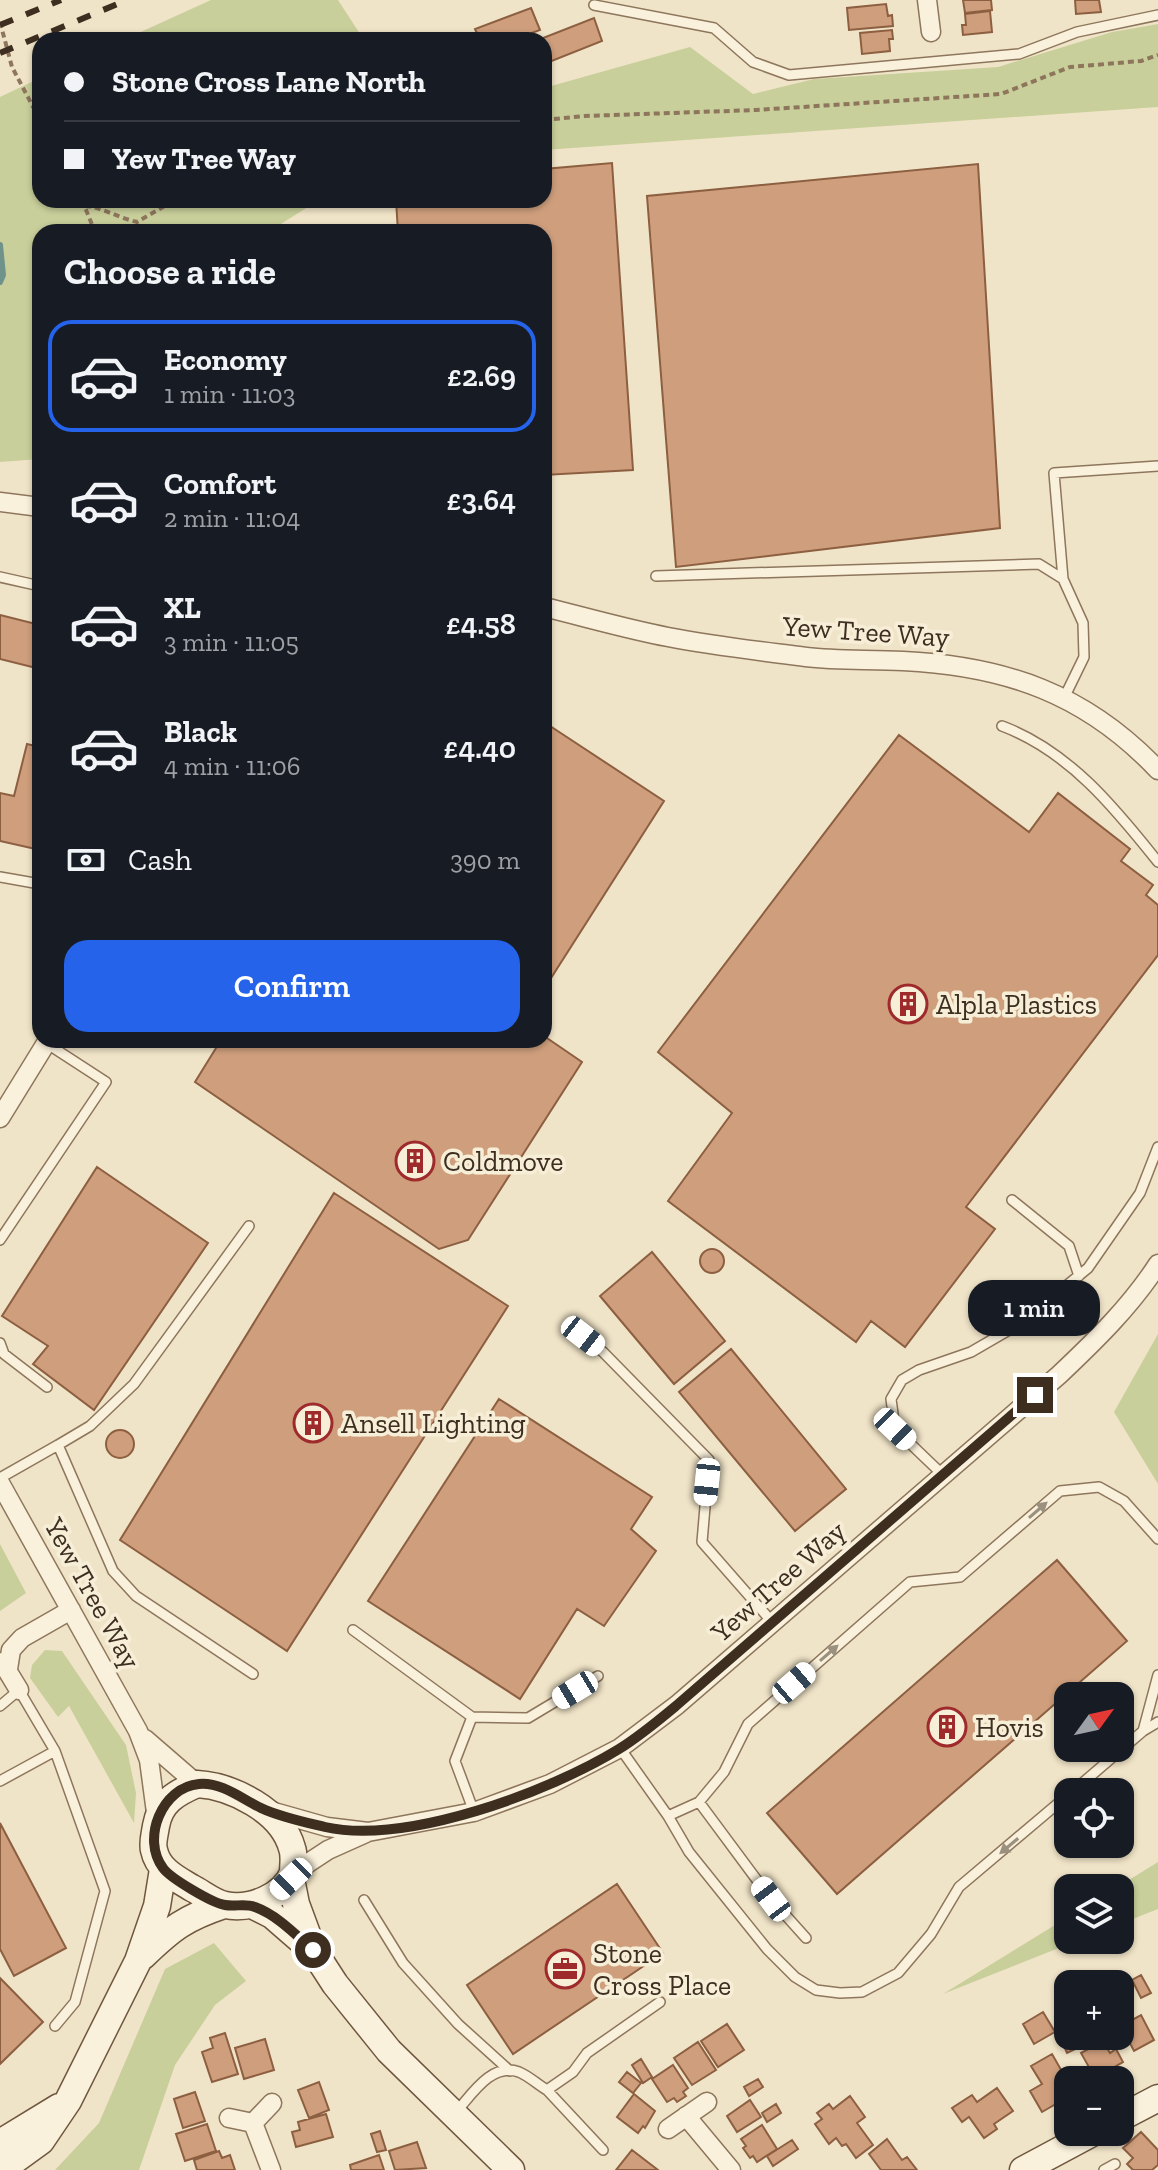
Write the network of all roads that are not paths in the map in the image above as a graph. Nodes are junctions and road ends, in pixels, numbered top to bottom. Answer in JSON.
{"nodes":[{"id":1,"x":927,"y":0,"type":"edge"},
{"id":2,"x":594,"y":5,"type":"dead end"},
{"id":3,"x":1158,"y":15,"type":"edge"},
{"id":4,"x":931,"y":32,"type":"dead end"},
{"id":5,"x":1158,"y":466,"type":"edge"},
{"id":6,"x":1,"y":507,"type":"edge"},
{"id":7,"x":32,"y":507,"type":"edge"},
{"id":8,"x":656,"y":576,"type":"dead end"},
{"id":9,"x":0,"y":577,"type":"edge"},
{"id":10,"x":1063,"y":579,"type":"junction"},
{"id":11,"x":32,"y":584,"type":"edge"},
{"id":12,"x":552,"y":609,"type":"edge"},
{"id":13,"x":1065,"y":696,"type":"junction"},
{"id":14,"x":1002,"y":726,"type":"dead end"},
{"id":15,"x":1158,"y":770,"type":"edge"},
{"id":16,"x":1158,"y":862,"type":"edge"},
{"id":17,"x":0,"y":877,"type":"edge"},
{"id":18,"x":32,"y":883,"type":"edge"},
{"id":19,"x":43,"y":1048,"type":"edge"},
{"id":20,"x":56,"y":1048,"type":"edge"},
{"id":21,"x":0,"y":1118,"type":"edge"},
{"id":22,"x":1158,"y":1147,"type":"edge"},
{"id":23,"x":1012,"y":1200,"type":"dead end"},
{"id":24,"x":249,"y":1226,"type":"dead end"},
{"id":25,"x":0,"y":1240,"type":"edge"},
{"id":26,"x":1158,"y":1264,"type":"edge"},
{"id":27,"x":1079,"y":1276,"type":"junction"},
{"id":28,"x":583,"y":1336,"type":"dead end"},
{"id":29,"x":0,"y":1343,"type":"edge"},
{"id":30,"x":47,"y":1387,"type":"dead end"},
{"id":31,"x":58,"y":1445,"type":"junction"},
{"id":32,"x":943,"y":1475,"type":"junction"},
{"id":33,"x":0,"y":1480,"type":"edge"},
{"id":34,"x":1158,"y":1539,"type":"edge"},
{"id":35,"x":71,"y":1610,"type":"junction"},
{"id":36,"x":773,"y":1623,"type":"junction"},
{"id":37,"x":353,"y":1630,"type":"dead end"},
{"id":38,"x":4,"y":1664,"type":"edge"},
{"id":39,"x":253,"y":1674,"type":"dead end"},
{"id":40,"x":1158,"y":1675,"type":"edge"},
{"id":41,"x":598,"y":1676,"type":"dead end"},
{"id":42,"x":19,"y":1690,"type":"junction"},
{"id":43,"x":0,"y":1706,"type":"edge"},
{"id":44,"x":472,"y":1717,"type":"junction"},
{"id":45,"x":1158,"y":1722,"type":"edge"},
{"id":46,"x":138,"y":1731,"type":"junction"},
{"id":47,"x":1143,"y":1731,"type":"junction"},
{"id":48,"x":620,"y":1748,"type":"junction"},
{"id":49,"x":55,"y":1751,"type":"junction"},
{"id":50,"x":1089,"y":1778,"type":"edge"},
{"id":51,"x":0,"y":1781,"type":"edge"},
{"id":52,"x":197,"y":1784,"type":"junction"},
{"id":53,"x":699,"y":1802,"type":"junction"},
{"id":54,"x":1054,"y":1807,"type":"edge"},
{"id":55,"x":262,"y":1809,"type":"junction"},
{"id":56,"x":474,"y":1812,"type":"junction"},
{"id":57,"x":668,"y":1816,"type":"junction"},
{"id":58,"x":157,"y":1820,"type":"junction"},
{"id":59,"x":368,"y":1832,"type":"junction"},
{"id":60,"x":163,"y":1869,"type":"junction"},
{"id":61,"x":292,"y":1876,"type":"junction"},
{"id":62,"x":364,"y":1900,"type":"dead end"},
{"id":63,"x":224,"y":1905,"type":"junction"},
{"id":64,"x":252,"y":1905,"type":"junction"},
{"id":65,"x":806,"y":1938,"type":"dead end"},
{"id":66,"x":313,"y":1950,"type":"junction"},
{"id":67,"x":138,"y":1961,"type":"junction"},
{"id":68,"x":660,"y":2002,"type":"dead end"},
{"id":69,"x":55,"y":2026,"type":"dead end"},
{"id":70,"x":510,"y":2071,"type":"junction"},
{"id":71,"x":547,"y":2090,"type":"junction"},
{"id":72,"x":1158,"y":2098,"type":"edge"},
{"id":73,"x":68,"y":2101,"type":"junction"},
{"id":74,"x":707,"y":2102,"type":"dead end"},
{"id":75,"x":272,"y":2103,"type":"dead end"},
{"id":76,"x":1134,"y":2111,"type":"edge"},
{"id":77,"x":453,"y":2116,"type":"junction"},
{"id":78,"x":686,"y":2116,"type":"junction"},
{"id":79,"x":229,"y":2118,"type":"dead end"},
{"id":80,"x":253,"y":2123,"type":"junction"},
{"id":81,"x":668,"y":2129,"type":"dead end"},
{"id":82,"x":0,"y":2143,"type":"edge"},
{"id":83,"x":1068,"y":2146,"type":"edge"},
{"id":84,"x":603,"y":2150,"type":"dead end"},
{"id":85,"x":1115,"y":2164,"type":"dead end"},
{"id":86,"x":1,"y":2170,"type":"edge"},
{"id":87,"x":271,"y":2170,"type":"edge"},
{"id":88,"x":511,"y":2170,"type":"edge"},
{"id":89,"x":731,"y":2170,"type":"edge"},
{"id":90,"x":1023,"y":2170,"type":"edge"},
{"id":91,"x":1104,"y":2170,"type":"edge"}],
"edges":[{"from":1,"to":4,"type":"street"},
{"from":2,"to":3,"type":"lane"},
{"from":5,"to":10,"type":"lane"},
{"from":6,"to":7,"type":"street"},
{"from":8,"to":10,"type":"lane"},
{"from":9,"to":11,"type":"lane"},
{"from":10,"to":13,"type":"lane"},
{"from":12,"to":13,"type":"street","name":"Yew Tree Way"},
{"from":13,"to":15,"type":"street","name":"Yew Tree Way"},
{"from":14,"to":16,"type":"lane"},
{"from":17,"to":18,"type":"lane"},
{"from":19,"to":21,"type":"street"},
{"from":20,"to":25,"type":"lane"},
{"from":22,"to":27,"type":"lane"},
{"from":23,"to":27,"type":"lane"},
{"from":24,"to":31,"type":"lane"},
{"from":26,"to":32,"type":"street","name":"Yew Tree Way"},
{"from":27,"to":32,"type":"lane"},
{"from":28,"to":36,"type":"lane"},
{"from":29,"to":30,"type":"lane"},
{"from":31,"to":33,"type":"lane"},
{"from":31,"to":39,"type":"lane"},
{"from":32,"to":36,"type":"street","name":"Yew Tree Way"},
{"from":33,"to":35,"type":"street","name":"Yew Tree Way"},
{"from":53,"to":34,"type":"lane","one_way":true},
{"from":35,"to":38,"type":"street"},
{"from":35,"to":46,"type":"street","name":"Yew Tree Way"},
{"from":36,"to":48,"type":"street","name":"Yew Tree Way"},
{"from":37,"to":44,"type":"lane"},
{"from":38,"to":42,"type":"street"},
{"from":40,"to":47,"type":"lane"},
{"from":41,"to":44,"type":"lane"},
{"from":42,"to":43,"type":"lane"},
{"from":42,"to":49,"type":"lane"},
{"from":44,"to":56,"type":"lane"},
{"from":45,"to":47,"type":"lane"},
{"from":46,"to":52,"type":"street","name":"Yew Tree Way"},
{"from":46,"to":58,"type":"street","name":"Yew Tree Way"},
{"from":47,"to":50,"type":"lane"},
{"from":48,"to":56,"type":"street","name":"Yew Tree Way"},
{"from":48,"to":57,"type":"lane"},
{"from":49,"to":51,"type":"lane"},
{"from":49,"to":69,"type":"lane"},
{"from":52,"to":55,"type":"street"},
{"from":52,"to":58,"type":"street"},
{"from":53,"to":57,"type":"lane"},
{"from":53,"to":65,"type":"lane"},
{"from":54,"to":57,"type":"lane","one_way":true},
{"from":55,"to":59,"type":"street","name":"Yew Tree Way"},
{"from":55,"to":61,"type":"street"},
{"from":56,"to":59,"type":"street","name":"Yew Tree Way"},
{"from":58,"to":60,"type":"street"},
{"from":59,"to":61,"type":"street","name":"Yew Tree Way"},
{"from":60,"to":63,"type":"street"},
{"from":60,"to":67,"type":"street"},
{"from":61,"to":64,"type":"street"},
{"from":61,"to":66,"type":"street"},
{"from":62,"to":70,"type":"lane"},
{"from":63,"to":64,"type":"street"},
{"from":63,"to":67,"type":"street"},
{"from":64,"to":66,"type":"street"},
{"from":66,"to":77,"type":"street"},
{"from":67,"to":73,"type":"street"},
{"from":68,"to":71,"type":"lane"},
{"from":70,"to":71,"type":"lane"},
{"from":70,"to":77,"type":"lane"},
{"from":71,"to":84,"type":"lane"},
{"from":72,"to":76,"type":"street"},
{"from":73,"to":82,"type":"street"},
{"from":73,"to":86,"type":"street"},
{"from":74,"to":78,"type":"street"},
{"from":75,"to":80,"type":"street"},
{"from":77,"to":88,"type":"street"},
{"from":78,"to":81,"type":"street"},
{"from":78,"to":89,"type":"street"},
{"from":79,"to":80,"type":"street"},
{"from":80,"to":87,"type":"street"},
{"from":83,"to":90,"type":"street"},
{"from":85,"to":91,"type":"lane"}]}
